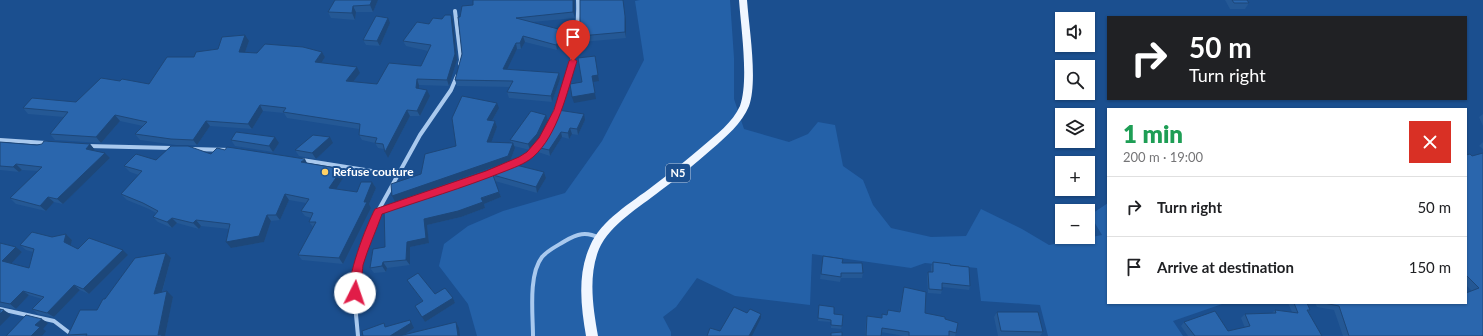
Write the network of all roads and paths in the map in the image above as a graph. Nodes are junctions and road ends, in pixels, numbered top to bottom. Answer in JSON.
{"nodes":[{"id":1,"x":578,"y":0,"type":"edge"},
{"id":2,"x":743,"y":0,"type":"edge"},
{"id":3,"x":455,"y":11,"type":"dead end"},
{"id":4,"x":459,"y":67,"type":"edge"},
{"id":5,"x":457,"y":74,"type":"edge"},
{"id":6,"x":0,"y":140,"type":"edge"},
{"id":7,"x":53,"y":144,"type":"edge"},
{"id":8,"x":83,"y":146,"type":"edge"},
{"id":9,"x":179,"y":149,"type":"edge"},
{"id":10,"x":187,"y":149,"type":"edge"},
{"id":11,"x":239,"y":150,"type":"edge"},
{"id":12,"x":299,"y":160,"type":"edge"},
{"id":13,"x":501,"y":169,"type":"edge"},
{"id":14,"x":397,"y":175,"type":"junction"},
{"id":15,"x":386,"y":209,"type":"edge"},
{"id":16,"x":378,"y":211,"type":"junction"},
{"id":17,"x":600,"y":238,"type":"junction"},
{"id":18,"x":0,"y":309,"type":"edge"},
{"id":19,"x":71,"y":334,"type":"edge"},
{"id":20,"x":358,"y":336,"type":"edge"},
{"id":21,"x":533,"y":336,"type":"edge"},
{"id":22,"x":592,"y":336,"type":"edge"}],
"edges":[{"from":1,"to":13,"type":"street"},
{"from":2,"to":17,"type":"main road","number":"N5"},
{"from":3,"to":4,"type":"street"},
{"from":5,"to":14,"type":"street"},
{"from":6,"to":7,"type":"street"},
{"from":8,"to":9,"type":"street"},
{"from":10,"to":11,"type":"street"},
{"from":12,"to":14,"type":"street"},
{"from":14,"to":16,"type":"street"},
{"from":15,"to":16,"type":"street"},
{"from":16,"to":20,"type":"street"},
{"from":17,"to":21,"type":"street"},
{"from":17,"to":22,"type":"main road","number":"N5"},
{"from":18,"to":19,"type":"street"}]}
